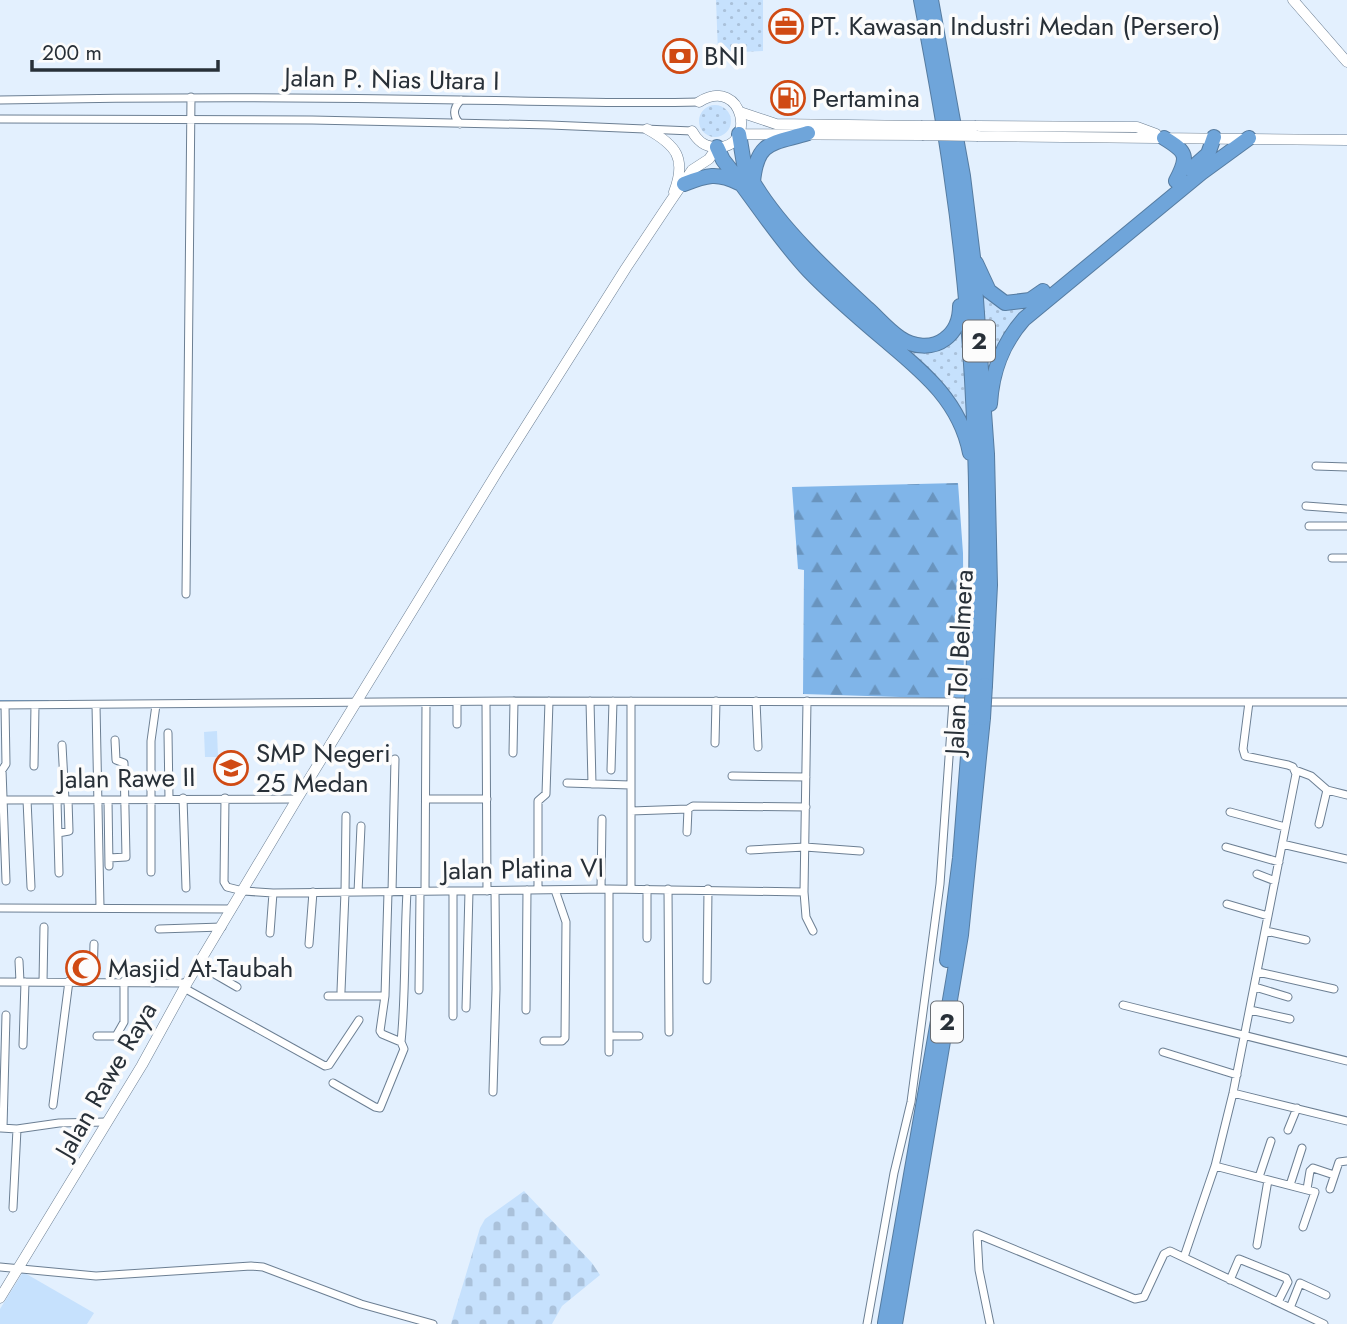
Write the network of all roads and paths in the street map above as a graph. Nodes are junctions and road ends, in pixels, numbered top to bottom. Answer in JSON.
{"nodes":[{"id":1,"x":922,"y":0,"type":"edge"},
{"id":2,"x":931,"y":0,"type":"edge"},
{"id":3,"x":1293,"y":0,"type":"edge"},
{"id":4,"x":1347,"y":62,"type":"edge"},
{"id":5,"x":191,"y":97,"type":"junction"},
{"id":6,"x":0,"y":100,"type":"edge"},
{"id":7,"x":461,"y":100,"type":"junction"},
{"id":8,"x":699,"y":102,"type":"joint"},
{"id":9,"x":740,"y":112,"type":"junction"},
{"id":10,"x":0,"y":119,"type":"edge"},
{"id":11,"x":191,"y":119,"type":"junction"},
{"id":12,"x":460,"y":124,"type":"junction"},
{"id":13,"x":647,"y":129,"type":"junction"},
{"id":14,"x":922,"y":130,"type":"junction"},
{"id":15,"x":692,"y":131,"type":"joint"},
{"id":16,"x":739,"y":134,"type":"junction"},
{"id":17,"x":808,"y":134,"type":"junction"},
{"id":18,"x":1214,"y":137,"type":"junction"},
{"id":19,"x":1164,"y":138,"type":"junction"},
{"id":20,"x":1249,"y":138,"type":"junction"},
{"id":21,"x":1347,"y":140,"type":"edge"},
{"id":22,"x":717,"y":147,"type":"junction"},
{"id":23,"x":1176,"y":181,"type":"junction"},
{"id":24,"x":684,"y":184,"type":"junction"},
{"id":25,"x":748,"y":184,"type":"junction"},
{"id":26,"x":670,"y":202,"type":"junction"},
{"id":27,"x":967,"y":258,"type":"junction"},
{"id":28,"x":987,"y":454,"type":"junction"},
{"id":29,"x":1316,"y":466,"type":"dead end"},
{"id":30,"x":1347,"y":467,"type":"edge"},
{"id":31,"x":975,"y":499,"type":"junction"},
{"id":32,"x":1307,"y":506,"type":"dead end"},
{"id":33,"x":1347,"y":509,"type":"edge"},
{"id":34,"x":1309,"y":526,"type":"dead end"},
{"id":35,"x":1347,"y":526,"type":"edge"},
{"id":36,"x":1332,"y":558,"type":"dead end"},
{"id":37,"x":1347,"y":558,"type":"edge"},
{"id":38,"x":186,"y":594,"type":"dead end"},
{"id":39,"x":979,"y":684,"type":"junction"},
{"id":40,"x":359,"y":698,"type":"junction"},
{"id":41,"x":514,"y":701,"type":"junction"},
{"id":42,"x":549,"y":701,"type":"junction"},
{"id":43,"x":590,"y":701,"type":"junction"},
{"id":44,"x":612,"y":701,"type":"junction"},
{"id":45,"x":631,"y":701,"type":"junction"},
{"id":46,"x":716,"y":701,"type":"junction"},
{"id":47,"x":756,"y":701,"type":"junction"},
{"id":48,"x":807,"y":701,"type":"junction"},
{"id":49,"x":953,"y":701,"type":"junction"},
{"id":50,"x":457,"y":702,"type":"junction"},
{"id":51,"x":486,"y":702,"type":"junction"},
{"id":52,"x":1250,"y":702,"type":"junction"},
{"id":53,"x":1347,"y":702,"type":"edge"},
{"id":54,"x":426,"y":703,"type":"junction"},
{"id":55,"x":3,"y":705,"type":"edge"},
{"id":56,"x":35,"y":705,"type":"junction"},
{"id":57,"x":96,"y":705,"type":"junction"},
{"id":58,"x":156,"y":705,"type":"junction"},
{"id":59,"x":977,"y":718,"type":"junction"},
{"id":60,"x":457,"y":724,"type":"dead end"},
{"id":61,"x":168,"y":733,"type":"dead end"},
{"id":62,"x":115,"y":740,"type":"dead end"},
{"id":63,"x":715,"y":743,"type":"dead end"},
{"id":64,"x":62,"y":745,"type":"dead end"},
{"id":65,"x":758,"y":747,"type":"dead end"},
{"id":66,"x":513,"y":753,"type":"dead end"},
{"id":67,"x":395,"y":759,"type":"dead end"},
{"id":68,"x":34,"y":766,"type":"dead end"},
{"id":69,"x":611,"y":770,"type":"dead end"},
{"id":70,"x":1295,"y":770,"type":"junction"},
{"id":71,"x":732,"y":776,"type":"dead end"},
{"id":72,"x":806,"y":777,"type":"junction"},
{"id":73,"x":567,"y":783,"type":"dead end"},
{"id":74,"x":592,"y":784,"type":"junction"},
{"id":75,"x":630,"y":785,"type":"junction"},
{"id":76,"x":1327,"y":790,"type":"junction"},
{"id":77,"x":1347,"y":795,"type":"edge"},
{"id":78,"x":169,"y":798,"type":"junction"},
{"id":79,"x":183,"y":798,"type":"junction"},
{"id":80,"x":225,"y":798,"type":"junction"},
{"id":81,"x":297,"y":799,"type":"junction"},
{"id":82,"x":426,"y":799,"type":"junction"},
{"id":83,"x":487,"y":799,"type":"junction"},
{"id":84,"x":2,"y":800,"type":"edge"},
{"id":85,"x":27,"y":800,"type":"junction"},
{"id":86,"x":63,"y":800,"type":"junction"},
{"id":87,"x":97,"y":800,"type":"junction"},
{"id":88,"x":108,"y":800,"type":"junction"},
{"id":89,"x":124,"y":800,"type":"junction"},
{"id":90,"x":152,"y":800,"type":"junction"},
{"id":91,"x":806,"y":807,"type":"junction"},
{"id":92,"x":688,"y":809,"type":"junction"},
{"id":93,"x":631,"y":811,"type":"junction"},
{"id":94,"x":1230,"y":812,"type":"dead end"},
{"id":95,"x":346,"y":816,"type":"dead end"},
{"id":96,"x":602,"y":819,"type":"dead end"},
{"id":97,"x":1319,"y":824,"type":"dead end"},
{"id":98,"x":361,"y":825,"type":"dead end"},
{"id":99,"x":1285,"y":827,"type":"junction"},
{"id":100,"x":687,"y":832,"type":"dead end"},
{"id":101,"x":1282,"y":845,"type":"junction"},
{"id":102,"x":805,"y":847,"type":"junction"},
{"id":103,"x":1226,"y":848,"type":"dead end"},
{"id":104,"x":750,"y":850,"type":"dead end"},
{"id":105,"x":860,"y":851,"type":"dead end"},
{"id":106,"x":1347,"y":859,"type":"edge"},
{"id":107,"x":1279,"y":862,"type":"junction"},
{"id":108,"x":150,"y":872,"type":"dead end"},
{"id":109,"x":59,"y":873,"type":"dead end"},
{"id":110,"x":1257,"y":874,"type":"dead end"},
{"id":111,"x":6,"y":881,"type":"dead end"},
{"id":112,"x":1275,"y":881,"type":"junction"},
{"id":113,"x":31,"y":887,"type":"dead end"},
{"id":114,"x":186,"y":888,"type":"dead end"},
{"id":115,"x":605,"y":889,"type":"junction"},
{"id":116,"x":631,"y":889,"type":"junction"},
{"id":117,"x":647,"y":889,"type":"junction"},
{"id":118,"x":668,"y":889,"type":"junction"},
{"id":119,"x":709,"y":889,"type":"junction"},
{"id":120,"x":527,"y":890,"type":"junction"},
{"id":121,"x":538,"y":890,"type":"junction"},
{"id":122,"x":555,"y":890,"type":"junction"},
{"id":123,"x":243,"y":891,"type":"junction"},
{"id":124,"x":422,"y":891,"type":"junction"},
{"id":125,"x":453,"y":891,"type":"junction"},
{"id":126,"x":469,"y":891,"type":"junction"},
{"id":127,"x":491,"y":891,"type":"junction"},
{"id":128,"x":272,"y":892,"type":"junction"},
{"id":129,"x":313,"y":892,"type":"junction"},
{"id":130,"x":345,"y":892,"type":"junction"},
{"id":131,"x":358,"y":892,"type":"junction"},
{"id":132,"x":390,"y":892,"type":"junction"},
{"id":133,"x":407,"y":892,"type":"junction"},
{"id":134,"x":804,"y":892,"type":"junction"},
{"id":135,"x":1227,"y":904,"type":"dead end"},
{"id":136,"x":100,"y":907,"type":"junction"},
{"id":137,"x":0,"y":908,"type":"edge"},
{"id":138,"x":232,"y":909,"type":"junction"},
{"id":139,"x":1268,"y":916,"type":"junction"},
{"id":140,"x":44,"y":927,"type":"dead end"},
{"id":141,"x":222,"y":927,"type":"junction"},
{"id":142,"x":159,"y":929,"type":"dead end"},
{"id":143,"x":813,"y":931,"type":"dead end"},
{"id":144,"x":1266,"y":931,"type":"junction"},
{"id":145,"x":270,"y":933,"type":"dead end"},
{"id":146,"x":647,"y":938,"type":"dead end"},
{"id":147,"x":1306,"y":940,"type":"dead end"},
{"id":148,"x":94,"y":944,"type":"dead end"},
{"id":149,"x":309,"y":944,"type":"dead end"},
{"id":150,"x":19,"y":961,"type":"dead end"},
{"id":151,"x":199,"y":965,"type":"junction"},
{"id":152,"x":1258,"y":972,"type":"junction"},
{"id":153,"x":707,"y":980,"type":"dead end"},
{"id":154,"x":69,"y":981,"type":"junction"},
{"id":155,"x":93,"y":981,"type":"junction"},
{"id":156,"x":124,"y":981,"type":"junction"},
{"id":157,"x":0,"y":982,"type":"edge"},
{"id":158,"x":22,"y":982,"type":"junction"},
{"id":159,"x":43,"y":982,"type":"junction"},
{"id":160,"x":185,"y":985,"type":"junction"},
{"id":161,"x":237,"y":987,"type":"dead end"},
{"id":162,"x":1255,"y":987,"type":"junction"},
{"id":163,"x":1334,"y":989,"type":"dead end"},
{"id":164,"x":419,"y":990,"type":"dead end"},
{"id":165,"x":341,"y":991,"type":"dead end"},
{"id":166,"x":328,"y":996,"type":"dead end"},
{"id":167,"x":385,"y":996,"type":"junction"},
{"id":168,"x":1288,"y":997,"type":"dead end"},
{"id":169,"x":1123,"y":1005,"type":"dead end"},
{"id":170,"x":466,"y":1008,"type":"dead end"},
{"id":171,"x":526,"y":1010,"type":"dead end"},
{"id":172,"x":1250,"y":1010,"type":"junction"},
{"id":173,"x":6,"y":1014,"type":"dead end"},
{"id":174,"x":453,"y":1016,"type":"dead end"},
{"id":175,"x":1290,"y":1019,"type":"dead end"},
{"id":176,"x":359,"y":1020,"type":"dead end"},
{"id":177,"x":670,"y":1032,"type":"dead end"},
{"id":178,"x":97,"y":1036,"type":"dead end"},
{"id":179,"x":609,"y":1036,"type":"junction"},
{"id":180,"x":639,"y":1036,"type":"dead end"},
{"id":181,"x":1245,"y":1036,"type":"junction"},
{"id":182,"x":544,"y":1041,"type":"dead end"},
{"id":183,"x":401,"y":1042,"type":"junction"},
{"id":184,"x":23,"y":1045,"type":"dead end"},
{"id":185,"x":609,"y":1052,"type":"dead end"},
{"id":186,"x":1163,"y":1052,"type":"dead end"},
{"id":187,"x":1347,"y":1061,"type":"edge"},
{"id":188,"x":1237,"y":1075,"type":"junction"},
{"id":189,"x":333,"y":1083,"type":"dead end"},
{"id":190,"x":493,"y":1092,"type":"dead end"},
{"id":191,"x":1233,"y":1093,"type":"junction"},
{"id":192,"x":52,"y":1105,"type":"dead end"},
{"id":193,"x":1297,"y":1108,"type":"junction"},
{"id":194,"x":1347,"y":1121,"type":"edge"},
{"id":195,"x":106,"y":1122,"type":"junction"},
{"id":196,"x":1,"y":1128,"type":"edge"},
{"id":197,"x":17,"y":1129,"type":"junction"},
{"id":198,"x":1288,"y":1130,"type":"dead end"},
{"id":199,"x":1271,"y":1141,"type":"dead end"},
{"id":200,"x":1302,"y":1148,"type":"dead end"},
{"id":201,"x":1347,"y":1161,"type":"edge"},
{"id":202,"x":1215,"y":1166,"type":"junction"},
{"id":203,"x":1334,"y":1175,"type":"junction"},
{"id":204,"x":1259,"y":1177,"type":"junction"},
{"id":205,"x":1268,"y":1180,"type":"junction"},
{"id":206,"x":1290,"y":1185,"type":"junction"},
{"id":207,"x":1307,"y":1189,"type":"junction"},
{"id":208,"x":1330,"y":1189,"type":"dead end"},
{"id":209,"x":13,"y":1208,"type":"dead end"},
{"id":210,"x":1303,"y":1227,"type":"dead end"},
{"id":211,"x":1257,"y":1244,"type":"dead end"},
{"id":212,"x":1184,"y":1258,"type":"junction"},
{"id":213,"x":0,"y":1267,"type":"edge"},
{"id":214,"x":19,"y":1269,"type":"junction"},
{"id":215,"x":1230,"y":1280,"type":"junction"},
{"id":216,"x":1326,"y":1295,"type":"dead end"},
{"id":217,"x":0,"y":1298,"type":"edge"},
{"id":218,"x":1278,"y":1302,"type":"junction"},
{"id":219,"x":1290,"y":1308,"type":"junction"},
{"id":220,"x":433,"y":1324,"type":"edge"},
{"id":221,"x":867,"y":1324,"type":"edge"},
{"id":222,"x":885,"y":1324,"type":"edge"},
{"id":223,"x":895,"y":1324,"type":"edge"},
{"id":224,"x":990,"y":1324,"type":"edge"},
{"id":225,"x":1324,"y":1324,"type":"edge"}],
"edges":[{"from":1,"to":27,"type":"highway","name":"Jalan Tol Belmera","number":"2"},
{"from":2,"to":27,"type":"highway","name":"Jalan Tol Belmera","number":"2"},
{"from":3,"to":4,"type":"street"},
{"from":5,"to":6,"type":"street","name":"Jalan P. Nias Utara I"},
{"from":5,"to":7,"type":"street","name":"Jalan P. Nias Utara I"},
{"from":5,"to":11,"type":"street"},
{"from":7,"to":8,"type":"street","name":"Jalan P. Nias Utara I"},
{"from":7,"to":12,"type":"street"},
{"from":8,"to":9,"type":"street"},
{"from":9,"to":14,"type":"street"},
{"from":9,"to":16,"type":"street"},
{"from":10,"to":11,"type":"street","name":"Jalan P. Nias Utara I"},
{"from":11,"to":12,"type":"street","name":"Jalan P. Nias Utara I"},
{"from":11,"to":38,"type":"street"},
{"from":12,"to":13,"type":"street","name":"Jalan P. Nias Utara I"},
{"from":13,"to":15,"type":"street","name":"Jalan P. Nias Utara I"},
{"from":13,"to":26,"type":"street"},
{"from":14,"to":17,"type":"street"},
{"from":14,"to":19,"type":"street","bridge":true},
{"from":15,"to":22,"type":"street"},
{"from":16,"to":17,"type":"street"},
{"from":16,"to":22,"type":"street","name":"Jalan Rawe Raya"},
{"from":16,"to":25,"type":"highway"},
{"from":17,"to":25,"type":"highway"},
{"from":18,"to":19,"type":"street"},
{"from":18,"to":20,"type":"street"},
{"from":18,"to":23,"type":"highway"},
{"from":19,"to":23,"type":"highway"},
{"from":20,"to":21,"type":"street"},
{"from":20,"to":28,"type":"highway"},
{"from":22,"to":24,"type":"street","name":"Jalan Rawe Raya"},
{"from":22,"to":25,"type":"highway"},
{"from":23,"to":27,"type":"highway"},
{"from":24,"to":25,"type":"highway"},
{"from":24,"to":26,"type":"street","name":"Jalan Rawe Raya"},
{"from":25,"to":27,"type":"highway"},
{"from":25,"to":31,"type":"highway"},
{"from":26,"to":40,"type":"street","name":"Jalan Rawe Raya"},
{"from":27,"to":28,"type":"highway","name":"Jalan Tol Belmera","number":"2"},
{"from":27,"to":31,"type":"highway","name":"Jalan Tol Belmera","number":"2"},
{"from":28,"to":39,"type":"highway","name":"Jalan Tol Belmera","number":"2"},
{"from":29,"to":30,"type":"street"},
{"from":31,"to":39,"type":"highway","name":"Jalan Tol Belmera","number":"2"},
{"from":32,"to":33,"type":"street"},
{"from":34,"to":35,"type":"street"},
{"from":36,"to":37,"type":"street"},
{"from":39,"to":59,"type":"highway","name":"Jalan Tol Belmera","number":"2","bridge":true},
{"from":40,"to":54,"type":"street"},
{"from":40,"to":58,"type":"street"},
{"from":40,"to":81,"type":"street","name":"Jalan Rawe Raya"},
{"from":41,"to":42,"type":"street"},
{"from":41,"to":51,"type":"street"},
{"from":41,"to":66,"type":"street"},
{"from":42,"to":43,"type":"street"},
{"from":42,"to":121,"type":"street"},
{"from":43,"to":44,"type":"street"},
{"from":43,"to":74,"type":"street"},
{"from":44,"to":45,"type":"street"},
{"from":44,"to":69,"type":"street"},
{"from":45,"to":46,"type":"street"},
{"from":45,"to":75,"type":"street"},
{"from":46,"to":47,"type":"street"},
{"from":46,"to":63,"type":"street"},
{"from":47,"to":48,"type":"street"},
{"from":47,"to":65,"type":"street"},
{"from":48,"to":49,"type":"street"},
{"from":48,"to":72,"type":"street"},
{"from":49,"to":52,"type":"street"},
{"from":49,"to":221,"type":"street"},
{"from":50,"to":51,"type":"street"},
{"from":50,"to":54,"type":"street"},
{"from":50,"to":60,"type":"street"},
{"from":51,"to":83,"type":"street"},
{"from":52,"to":53,"type":"street"},
{"from":52,"to":70,"type":"street"},
{"from":54,"to":82,"type":"street"},
{"from":55,"to":56,"type":"street"},
{"from":55,"to":84,"type":"street"},
{"from":56,"to":57,"type":"street"},
{"from":56,"to":68,"type":"street"},
{"from":57,"to":58,"type":"street"},
{"from":57,"to":87,"type":"street"},
{"from":58,"to":90,"type":"street"},
{"from":59,"to":222,"type":"highway","name":"Jalan Tol Belmera","number":"2"},
{"from":59,"to":223,"type":"highway","name":"Jalan Tol Belmera","number":"2"},
{"from":61,"to":78,"type":"street"},
{"from":62,"to":89,"type":"street"},
{"from":64,"to":86,"type":"street"},
{"from":67,"to":132,"type":"street"},
{"from":70,"to":76,"type":"street"},
{"from":70,"to":99,"type":"street"},
{"from":71,"to":72,"type":"street"},
{"from":72,"to":91,"type":"street"},
{"from":73,"to":74,"type":"street"},
{"from":74,"to":75,"type":"street"},
{"from":75,"to":93,"type":"street"},
{"from":76,"to":77,"type":"street"},
{"from":76,"to":97,"type":"street"},
{"from":78,"to":79,"type":"street","name":"Jalan Rawe II"},
{"from":78,"to":90,"type":"street","name":"Jalan Rawe II"},
{"from":79,"to":80,"type":"street","name":"Jalan Rawe II"},
{"from":79,"to":114,"type":"street"},
{"from":80,"to":81,"type":"street","name":"Jalan Rawe II"},
{"from":80,"to":123,"type":"street"},
{"from":81,"to":123,"type":"street","name":"Jalan Rawe Raya"},
{"from":82,"to":83,"type":"street"},
{"from":82,"to":124,"type":"street"},
{"from":83,"to":127,"type":"street"},
{"from":84,"to":85,"type":"street","name":"Jalan Rawe II"},
{"from":84,"to":111,"type":"street"},
{"from":85,"to":86,"type":"street","name":"Jalan Rawe II"},
{"from":85,"to":113,"type":"street"},
{"from":86,"to":87,"type":"street","name":"Jalan Rawe II"},
{"from":86,"to":109,"type":"street"},
{"from":87,"to":88,"type":"street","name":"Jalan Rawe II"},
{"from":87,"to":136,"type":"street"},
{"from":88,"to":89,"type":"street","name":"Jalan Rawe II"},
{"from":88,"to":89,"type":"street"},
{"from":89,"to":90,"type":"street","name":"Jalan Rawe II"},
{"from":90,"to":108,"type":"street"},
{"from":91,"to":92,"type":"street"},
{"from":91,"to":102,"type":"street"},
{"from":92,"to":93,"type":"street"},
{"from":92,"to":100,"type":"street"},
{"from":93,"to":116,"type":"street"},
{"from":94,"to":99,"type":"street"},
{"from":95,"to":130,"type":"street"},
{"from":96,"to":115,"type":"street"},
{"from":98,"to":131,"type":"street"},
{"from":99,"to":101,"type":"street"},
{"from":101,"to":106,"type":"street"},
{"from":101,"to":107,"type":"street"},
{"from":102,"to":104,"type":"street"},
{"from":102,"to":105,"type":"street"},
{"from":102,"to":134,"type":"street"},
{"from":103,"to":107,"type":"street"},
{"from":107,"to":112,"type":"street"},
{"from":110,"to":112,"type":"street"},
{"from":112,"to":139,"type":"street"},
{"from":115,"to":116,"type":"street","name":"Jalan Platina VI"},
{"from":115,"to":122,"type":"street","name":"Jalan Platina VI"},
{"from":115,"to":179,"type":"street"},
{"from":116,"to":117,"type":"street","name":"Jalan Platina VI"},
{"from":117,"to":118,"type":"street","name":"Jalan Platina VI"},
{"from":117,"to":146,"type":"street"},
{"from":118,"to":119,"type":"street","name":"Jalan Platina VI"},
{"from":118,"to":177,"type":"street"},
{"from":119,"to":134,"type":"street","name":"Jalan Platina VI"},
{"from":119,"to":153,"type":"street"},
{"from":120,"to":121,"type":"street","name":"Jalan Platina VI"},
{"from":120,"to":127,"type":"street","name":"Jalan Platina VI"},
{"from":120,"to":171,"type":"street"},
{"from":121,"to":122,"type":"street","name":"Jalan Platina VI"},
{"from":122,"to":182,"type":"street"},
{"from":123,"to":128,"type":"street","name":"Jalan Platina VI"},
{"from":123,"to":138,"type":"street","name":"Jalan Rawe Raya"},
{"from":124,"to":125,"type":"street","name":"Jalan Platina VI"},
{"from":124,"to":133,"type":"street","name":"Jalan Platina VI"},
{"from":124,"to":164,"type":"street"},
{"from":125,"to":126,"type":"street","name":"Jalan Platina VI"},
{"from":125,"to":174,"type":"street"},
{"from":126,"to":127,"type":"street","name":"Jalan Platina VI"},
{"from":126,"to":170,"type":"street"},
{"from":127,"to":190,"type":"street"},
{"from":128,"to":129,"type":"street","name":"Jalan Platina VI"},
{"from":128,"to":145,"type":"street"},
{"from":129,"to":130,"type":"street","name":"Jalan Platina VI"},
{"from":129,"to":149,"type":"street"},
{"from":130,"to":131,"type":"street","name":"Jalan Platina VI"},
{"from":130,"to":165,"type":"street"},
{"from":131,"to":132,"type":"street","name":"Jalan Platina VI"},
{"from":132,"to":133,"type":"street","name":"Jalan Platina VI"},
{"from":132,"to":167,"type":"street"},
{"from":133,"to":183,"type":"street"},
{"from":134,"to":143,"type":"street"},
{"from":135,"to":139,"type":"street"},
{"from":136,"to":137,"type":"street"},
{"from":136,"to":138,"type":"street"},
{"from":138,"to":141,"type":"street","name":"Jalan Rawe Raya"},
{"from":139,"to":144,"type":"street"},
{"from":140,"to":159,"type":"street"},
{"from":141,"to":142,"type":"street"},
{"from":141,"to":151,"type":"street","name":"Jalan Rawe Raya"},
{"from":144,"to":147,"type":"street"},
{"from":144,"to":152,"type":"street"},
{"from":148,"to":155,"type":"street"},
{"from":150,"to":158,"type":"street"},
{"from":151,"to":160,"type":"street","name":"Jalan Rawe Raya"},
{"from":151,"to":161,"type":"street"},
{"from":152,"to":162,"type":"street"},
{"from":152,"to":163,"type":"street"},
{"from":154,"to":155,"type":"street"},
{"from":154,"to":159,"type":"street"},
{"from":154,"to":192,"type":"street"},
{"from":155,"to":156,"type":"street"},
{"from":156,"to":160,"type":"street"},
{"from":156,"to":178,"type":"street"},
{"from":157,"to":158,"type":"street"},
{"from":158,"to":159,"type":"street"},
{"from":158,"to":184,"type":"street"},
{"from":160,"to":176,"type":"street"},
{"from":160,"to":195,"type":"street","name":"Jalan Rawe Raya"},
{"from":162,"to":168,"type":"street"},
{"from":162,"to":172,"type":"street"},
{"from":166,"to":167,"type":"street"},
{"from":167,"to":183,"type":"street"},
{"from":169,"to":181,"type":"street"},
{"from":172,"to":175,"type":"street"},
{"from":172,"to":181,"type":"street"},
{"from":173,"to":196,"type":"street"},
{"from":179,"to":180,"type":"street"},
{"from":179,"to":185,"type":"street"},
{"from":181,"to":187,"type":"street"},
{"from":181,"to":188,"type":"street"},
{"from":183,"to":189,"type":"street"},
{"from":186,"to":188,"type":"street"},
{"from":188,"to":191,"type":"street"},
{"from":191,"to":193,"type":"street"},
{"from":191,"to":202,"type":"street"},
{"from":193,"to":194,"type":"street"},
{"from":193,"to":198,"type":"street"},
{"from":195,"to":197,"type":"street"},
{"from":195,"to":214,"type":"street","name":"Jalan Rawe Raya"},
{"from":196,"to":197,"type":"street"},
{"from":197,"to":209,"type":"street"},
{"from":199,"to":204,"type":"street"},
{"from":200,"to":206,"type":"street"},
{"from":201,"to":203,"type":"street"},
{"from":202,"to":204,"type":"street"},
{"from":202,"to":212,"type":"street"},
{"from":203,"to":207,"type":"street"},
{"from":203,"to":208,"type":"street"},
{"from":204,"to":205,"type":"street"},
{"from":205,"to":206,"type":"street"},
{"from":205,"to":211,"type":"street"},
{"from":206,"to":207,"type":"street"},
{"from":207,"to":210,"type":"street"},
{"from":212,"to":215,"type":"street"},
{"from":212,"to":224,"type":"street"},
{"from":213,"to":214,"type":"street"},
{"from":214,"to":217,"type":"street","name":"Jalan Rawe Raya"},
{"from":214,"to":220,"type":"street"},
{"from":215,"to":218,"type":"street"},
{"from":215,"to":218,"type":"street"},
{"from":216,"to":219,"type":"street"},
{"from":218,"to":219,"type":"street"},
{"from":219,"to":225,"type":"street"}]}
